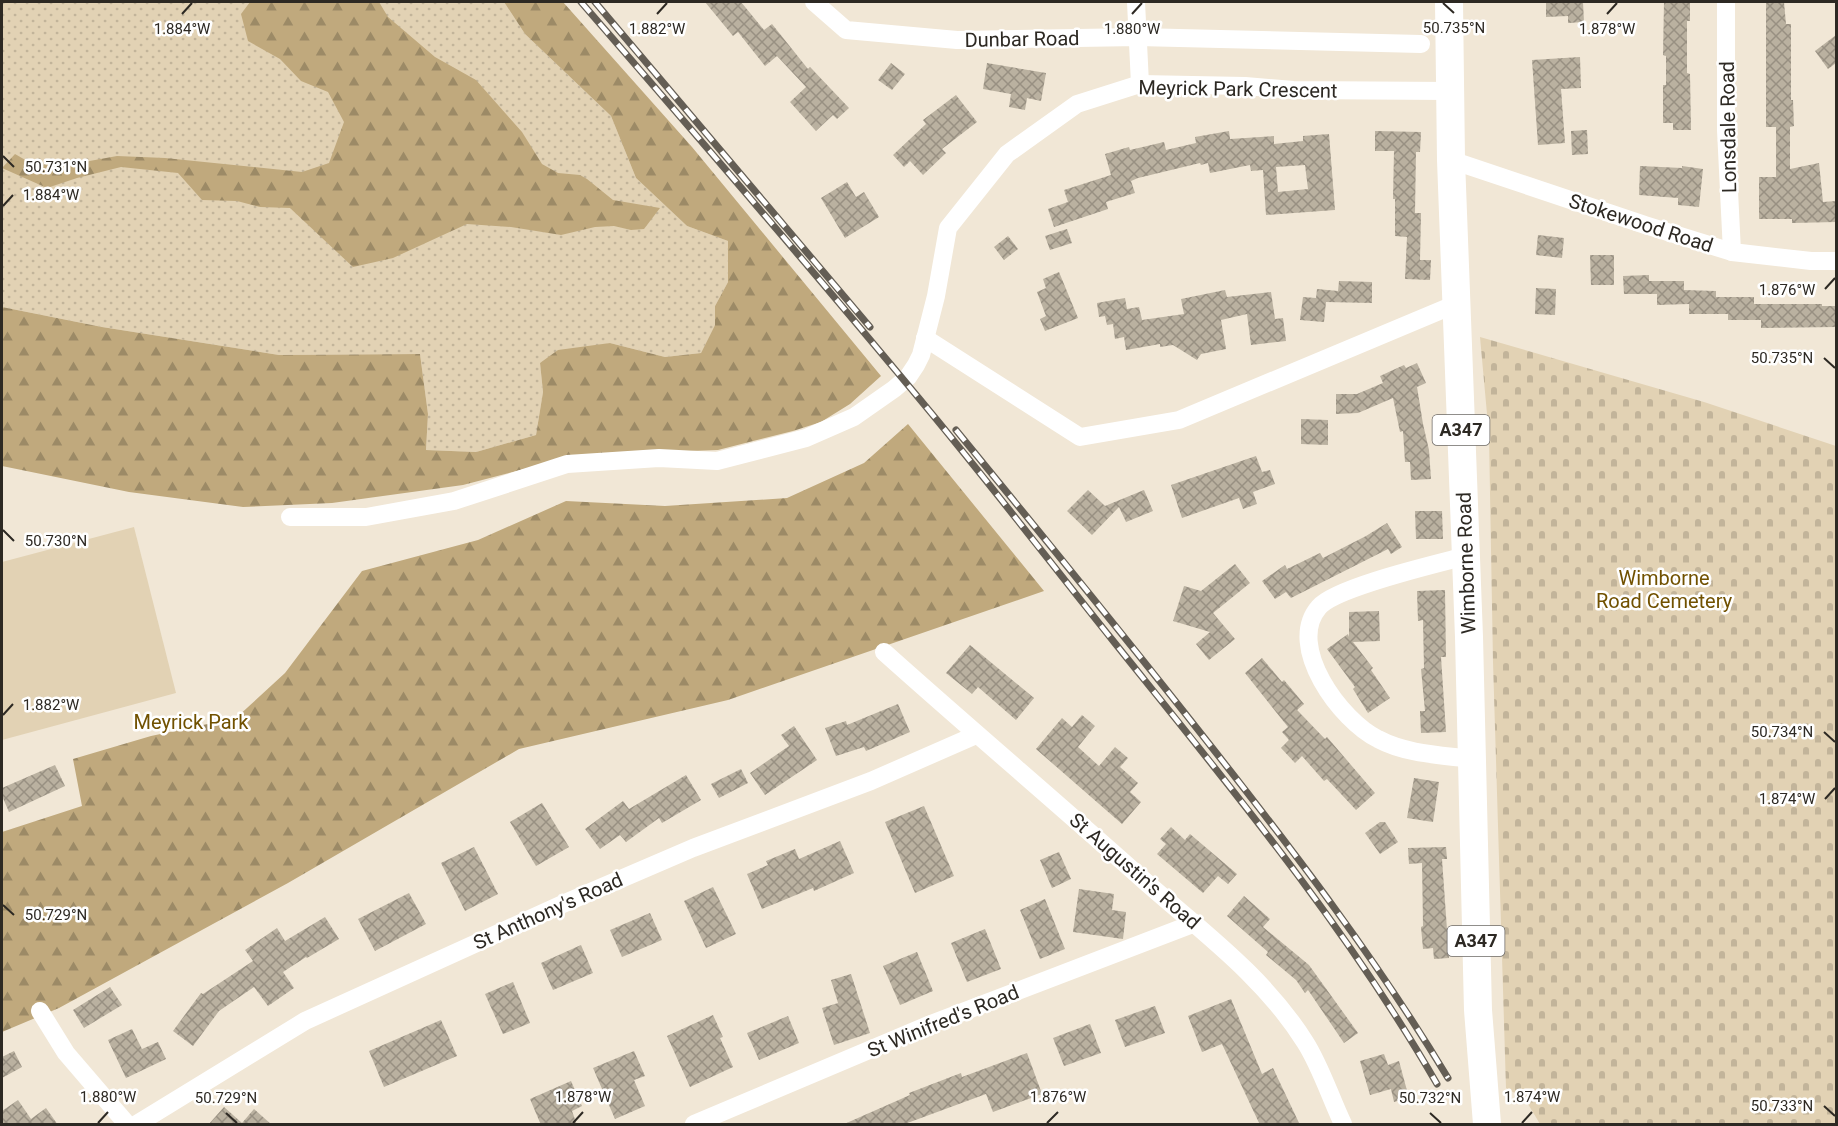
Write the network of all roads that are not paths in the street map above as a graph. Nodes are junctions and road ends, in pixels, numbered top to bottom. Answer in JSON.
{"nodes":[{"id":1,"x":814,"y":2,"type":"edge"},
{"id":2,"x":1136,"y":2,"type":"edge"},
{"id":3,"x":1449,"y":2,"type":"edge"},
{"id":4,"x":1726,"y":2,"type":"edge"},
{"id":5,"x":1138,"y":37,"type":"junction"},
{"id":6,"x":1421,"y":44,"type":"dead end"},
{"id":7,"x":1140,"y":84,"type":"junction"},
{"id":8,"x":1451,"y":91,"type":"junction"},
{"id":9,"x":1451,"y":160,"type":"junction"},
{"id":10,"x":1732,"y":252,"type":"junction"},
{"id":11,"x":1836,"y":261,"type":"edge"},
{"id":12,"x":1456,"y":304,"type":"junction"},
{"id":13,"x":925,"y":338,"type":"junction"},
{"id":14,"x":290,"y":517,"type":"dead end"},
{"id":15,"x":1466,"y":556,"type":"junction"},
{"id":16,"x":884,"y":652,"type":"dead end"},
{"id":17,"x":976,"y":735,"type":"junction"},
{"id":18,"x":1472,"y":759,"type":"junction"},
{"id":19,"x":1195,"y":923,"type":"junction"},
{"id":20,"x":40,"y":1011,"type":"dead end"},
{"id":21,"x":127,"y":1125,"type":"edge"},
{"id":22,"x":137,"y":1125,"type":"edge"},
{"id":23,"x":694,"y":1125,"type":"edge"},
{"id":24,"x":1343,"y":1125,"type":"edge"},
{"id":25,"x":1487,"y":1125,"type":"edge"}],
"edges":[{"from":1,"to":5,"type":"street","name":"Dunbar Road"},
{"from":2,"to":5,"type":"street"},
{"from":3,"to":8,"type":"main road","name":"Wimborne Road","number":"A347"},
{"from":4,"to":10,"type":"street","name":"Lonsdale Road"},
{"from":5,"to":6,"type":"street","name":"Dunbar Road"},
{"from":5,"to":7,"type":"street"},
{"from":7,"to":8,"type":"street","name":"Meyrick Park Crescent"},
{"from":7,"to":13,"type":"street","name":"Meyrick Park Crescent"},
{"from":8,"to":9,"type":"main road","name":"Wimborne Road","number":"A347"},
{"from":9,"to":10,"type":"street","name":"Stokewood Road"},
{"from":9,"to":12,"type":"main road","name":"Wimborne Road","number":"A347"},
{"from":10,"to":11,"type":"street","name":"Stokewood Road"},
{"from":12,"to":13,"type":"street"},
{"from":12,"to":15,"type":"main road","name":"Wimborne Road","number":"A347"},
{"from":13,"to":14,"type":"street","name":"Meyrick Park Crescent"},
{"from":15,"to":18,"type":"main road","name":"Wimborne Road","number":"A347"},
{"from":15,"to":18,"type":"street"},
{"from":16,"to":17,"type":"street","name":"St Augustin's Road"},
{"from":17,"to":19,"type":"street","name":"St Augustin's Road"},
{"from":17,"to":22,"type":"street","name":"St Anthony's Road"},
{"from":18,"to":25,"type":"main road","name":"Wimborne Road","number":"A347"},
{"from":19,"to":23,"type":"street","name":"St Winifred's Road"},
{"from":19,"to":24,"type":"street","name":"St Augustin's Road"},
{"from":20,"to":21,"type":"street"}]}
